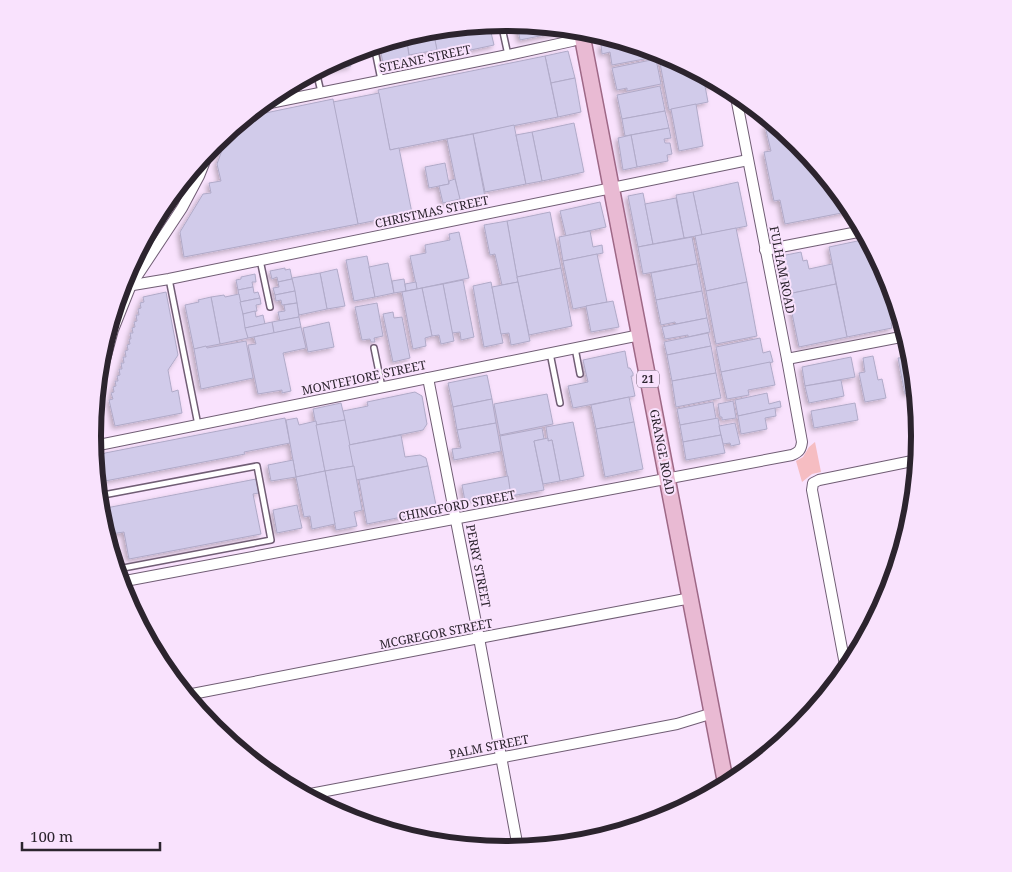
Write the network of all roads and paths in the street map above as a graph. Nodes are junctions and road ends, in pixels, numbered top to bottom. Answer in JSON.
{"nodes":[{"id":1,"x":503,"y":31,"type":"edge"},
{"id":2,"x":578,"y":38,"type":"edge"},
{"id":3,"x":587,"y":39,"type":"edge"},
{"id":4,"x":375,"y":53,"type":"edge"},
{"id":5,"x":508,"y":55,"type":"junction"},
{"id":6,"x":318,"y":78,"type":"edge"},
{"id":7,"x":381,"y":81,"type":"junction"},
{"id":8,"x":321,"y":93,"type":"junction"},
{"id":9,"x":278,"y":102,"type":"edge"},
{"id":10,"x":737,"y":104,"type":"edge"},
{"id":11,"x":748,"y":160,"type":"junction"},
{"id":12,"x":202,"y":169,"type":"edge"},
{"id":13,"x":611,"y":188,"type":"junction"},
{"id":14,"x":856,"y":232,"type":"edge"},
{"id":15,"x":765,"y":250,"type":"junction"},
{"id":16,"x":260,"y":260,"type":"junction"},
{"id":17,"x":136,"y":272,"type":"edge"},
{"id":18,"x":169,"y":279,"type":"junction"},
{"id":19,"x":130,"y":285,"type":"edge"},
{"id":20,"x":270,"y":307,"type":"dead end"},
{"id":21,"x":640,"y":336,"type":"junction"},
{"id":22,"x":898,"y":337,"type":"edge"},
{"id":23,"x":374,"y":348,"type":"dead end"},
{"id":24,"x":575,"y":348,"type":"junction"},
{"id":25,"x":550,"y":353,"type":"junction"},
{"id":26,"x":787,"y":359,"type":"junction"},
{"id":27,"x":580,"y":374,"type":"dead end"},
{"id":28,"x":428,"y":378,"type":"junction"},
{"id":29,"x":382,"y":387,"type":"junction"},
{"id":30,"x":560,"y":403,"type":"dead end"},
{"id":31,"x":198,"y":425,"type":"junction"},
{"id":32,"x":101,"y":445,"type":"edge"},
{"id":33,"x":798,"y":452,"type":"joint"},
{"id":34,"x":910,"y":461,"type":"edge"},
{"id":35,"x":668,"y":479,"type":"junction"},
{"id":36,"x":106,"y":495,"type":"edge"},
{"id":37,"x":456,"y":519,"type":"junction"},
{"id":38,"x":124,"y":568,"type":"edge"},
{"id":39,"x":128,"y":580,"type":"edge"},
{"id":40,"x":691,"y":598,"type":"junction"},
{"id":41,"x":480,"y":638,"type":"junction"},
{"id":42,"x":844,"y":659,"type":"edge"},
{"id":43,"x":195,"y":694,"type":"edge"},
{"id":44,"x":714,"y":717,"type":"junction"},
{"id":45,"x":502,"y":757,"type":"junction"},
{"id":46,"x":725,"y":777,"type":"edge"},
{"id":47,"x":315,"y":793,"type":"edge"},
{"id":48,"x":517,"y":841,"type":"edge"}],
"edges":[{"from":1,"to":5,"type":"lane"},
{"from":2,"to":5,"type":"street","name":"STEANE STREET"},
{"from":3,"to":13,"type":"main road","name":"GRANGE ROAD","number":"21"},
{"from":4,"to":7,"type":"lane"},
{"from":5,"to":7,"type":"street","name":"STEANE STREET"},
{"from":6,"to":8,"type":"lane"},
{"from":7,"to":8,"type":"street","name":"STEANE STREET"},
{"from":8,"to":9,"type":"street","name":"STEANE STREET"},
{"from":10,"to":11,"type":"street","name":"FULHAM ROAD"},
{"from":11,"to":13,"type":"street","name":"CHRISTMAS STREET"},
{"from":11,"to":15,"type":"street","name":"FULHAM ROAD"},
{"from":12,"to":17,"type":"street"},
{"from":13,"to":16,"type":"street","name":"CHRISTMAS STREET"},
{"from":13,"to":21,"type":"main road","name":"GRANGE ROAD","number":"21"},
{"from":14,"to":15,"type":"street"},
{"from":15,"to":26,"type":"street","name":"FULHAM ROAD"},
{"from":16,"to":18,"type":"street","name":"CHRISTMAS STREET"},
{"from":16,"to":20,"type":"lane"},
{"from":18,"to":19,"type":"street","name":"CHRISTMAS STREET"},
{"from":18,"to":31,"type":"lane"},
{"from":21,"to":24,"type":"street","name":"MONTEFIORE STREET"},
{"from":21,"to":35,"type":"main road","name":"GRANGE ROAD","number":"21"},
{"from":22,"to":26,"type":"street"},
{"from":23,"to":29,"type":"lane"},
{"from":24,"to":25,"type":"street","name":"MONTEFIORE STREET"},
{"from":24,"to":27,"type":"lane"},
{"from":25,"to":28,"type":"street","name":"MONTEFIORE STREET"},
{"from":25,"to":30,"type":"lane"},
{"from":26,"to":33,"type":"street","name":"FULHAM ROAD"},
{"from":28,"to":29,"type":"street","name":"MONTEFIORE STREET"},
{"from":28,"to":37,"type":"street","name":"PERRY STREET"},
{"from":29,"to":31,"type":"street","name":"MONTEFIORE STREET"},
{"from":31,"to":32,"type":"street","name":"MONTEFIORE STREET"},
{"from":33,"to":35,"type":"street","name":"CHINGFORD STREET"},
{"from":34,"to":42,"type":"street"},
{"from":35,"to":37,"type":"street","name":"CHINGFORD STREET"},
{"from":35,"to":40,"type":"main road","name":"GRANGE ROAD","number":"21"},
{"from":36,"to":38,"type":"lane"},
{"from":37,"to":39,"type":"street","name":"CHINGFORD STREET"},
{"from":37,"to":41,"type":"street","name":"PERRY STREET"},
{"from":40,"to":41,"type":"street","name":"MCGREGOR STREET"},
{"from":40,"to":44,"type":"main road","name":"GRANGE ROAD","number":"21"},
{"from":41,"to":43,"type":"street","name":"MCGREGOR STREET"},
{"from":41,"to":45,"type":"street","name":"PERRY STREET"},
{"from":44,"to":45,"type":"street","name":"PALM STREET"},
{"from":44,"to":46,"type":"main road","name":"GRANGE ROAD","number":"21"},
{"from":45,"to":47,"type":"street","name":"PALM STREET"},
{"from":45,"to":48,"type":"street","name":"PERRY STREET"}]}
